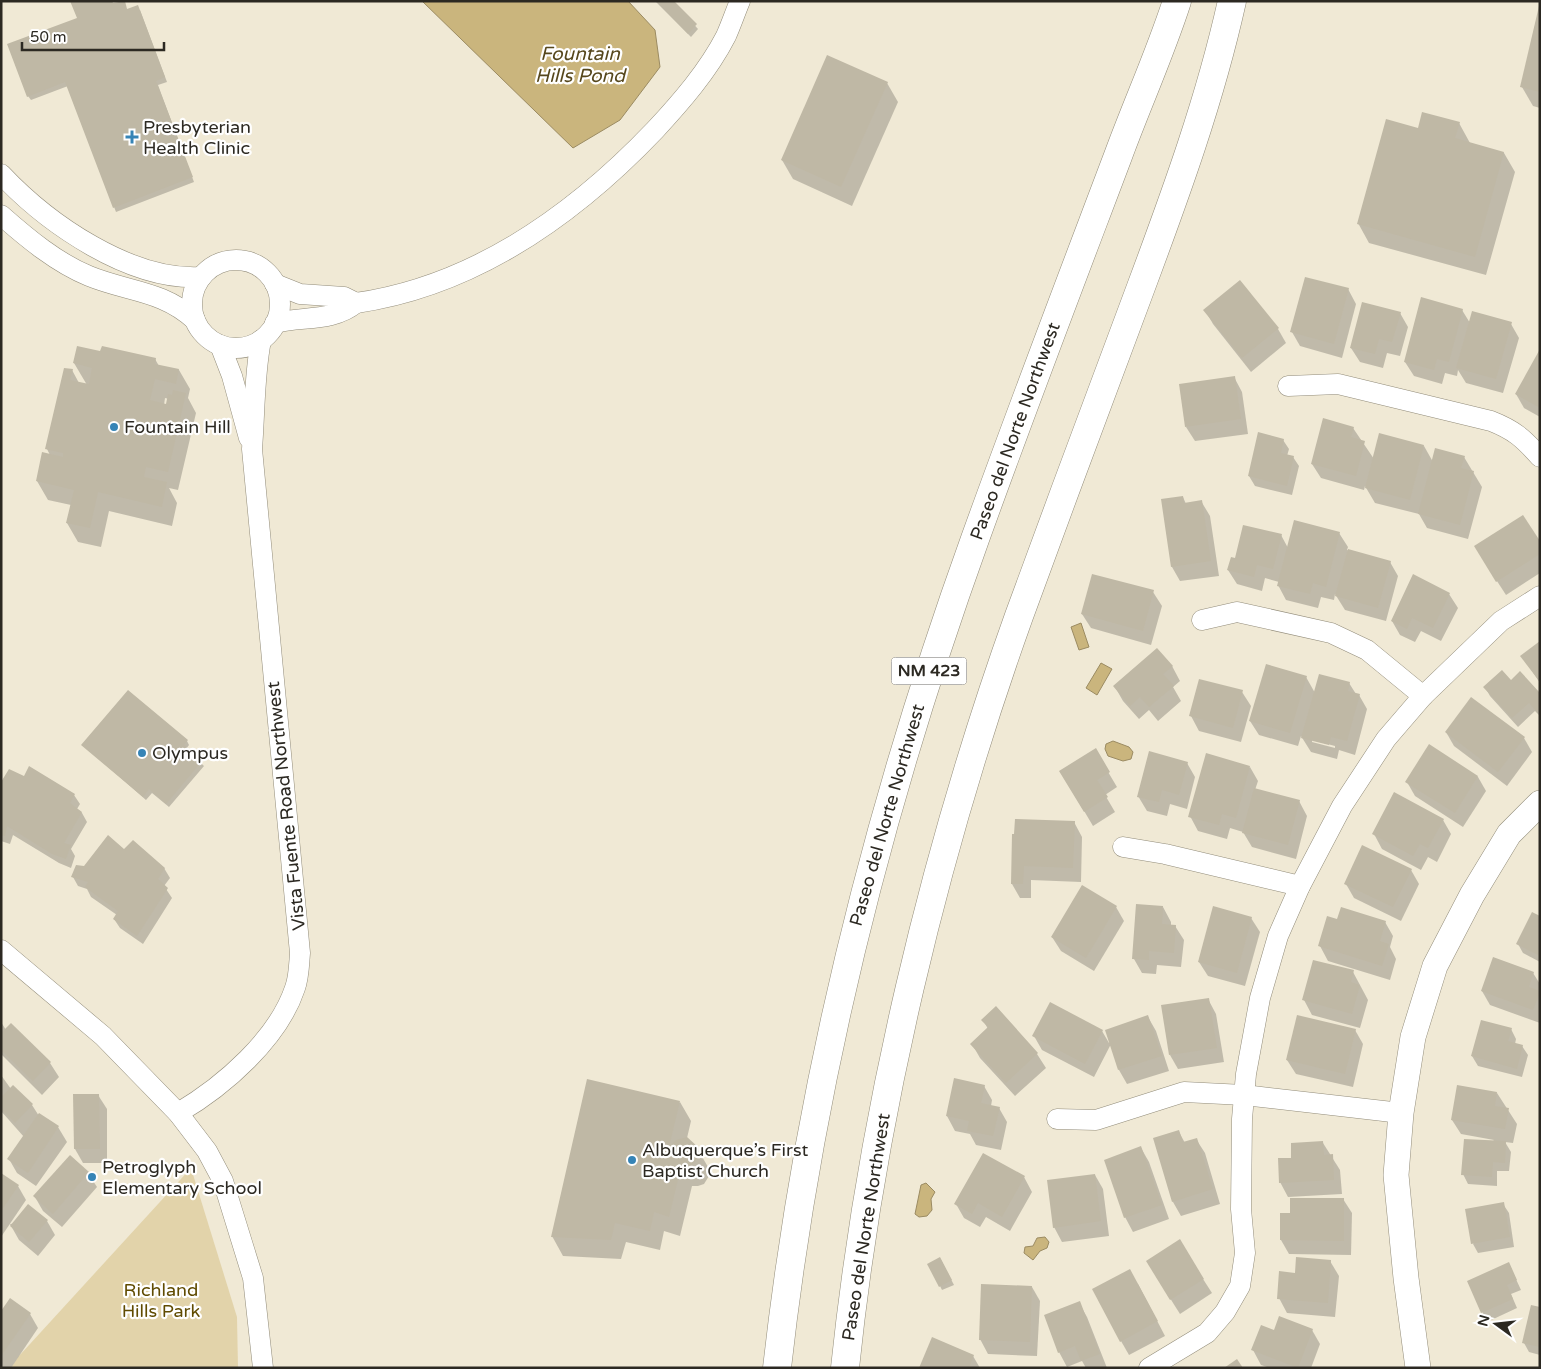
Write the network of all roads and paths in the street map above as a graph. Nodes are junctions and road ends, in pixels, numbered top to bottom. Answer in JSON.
{"nodes":[{"id":1,"x":740,"y":1,"type":"edge"},
{"id":2,"x":1177,"y":1,"type":"edge"},
{"id":3,"x":1232,"y":1,"type":"edge"},
{"id":4,"x":1252,"y":1,"type":"edge"},
{"id":5,"x":1,"y":174,"type":"edge"},
{"id":6,"x":1177,"y":188,"type":"junction"},
{"id":7,"x":1,"y":215,"type":"edge"},
{"id":8,"x":201,"y":277,"type":"junction"},
{"id":9,"x":275,"y":284,"type":"junction"},
{"id":10,"x":356,"y":303,"type":"junction"},
{"id":11,"x":195,"y":320,"type":"junction"},
{"id":12,"x":275,"y":324,"type":"junction"},
{"id":13,"x":261,"y":340,"type":"junction"},
{"id":14,"x":220,"y":345,"type":"junction"},
{"id":15,"x":1288,"y":386,"type":"dead end"},
{"id":16,"x":252,"y":449,"type":"junction"},
{"id":17,"x":1540,"y":457,"type":"edge"},
{"id":18,"x":1540,"y":596,"type":"edge"},
{"id":19,"x":1202,"y":620,"type":"dead end"},
{"id":20,"x":1423,"y":696,"type":"junction"},
{"id":21,"x":1540,"y":802,"type":"edge"},
{"id":22,"x":1123,"y":847,"type":"dead end"},
{"id":23,"x":1300,"y":886,"type":"junction"},
{"id":24,"x":1,"y":950,"type":"edge"},
{"id":25,"x":1244,"y":1095,"type":"junction"},
{"id":26,"x":178,"y":1113,"type":"junction"},
{"id":27,"x":1401,"y":1113,"type":"junction"},
{"id":28,"x":1057,"y":1119,"type":"dead end"},
{"id":29,"x":263,"y":1368,"type":"edge"},
{"id":30,"x":777,"y":1368,"type":"edge"},
{"id":31,"x":844,"y":1368,"type":"edge"},
{"id":32,"x":1149,"y":1368,"type":"edge"},
{"id":33,"x":1418,"y":1368,"type":"edge"}],
"edges":[{"from":1,"to":10,"type":"street"},
{"from":2,"to":30,"type":"main road","name":"Paseo del Norte Northwest","number":"NM 423"},
{"from":3,"to":6,"type":"main road","name":"Paseo del Norte Northwest"},
{"from":4,"to":6,"type":"main road"},
{"from":5,"to":8,"type":"street"},
{"from":6,"to":31,"type":"main road","name":"Paseo del Norte Northwest"},
{"from":7,"to":11,"type":"street"},
{"from":8,"to":9,"type":"street"},
{"from":8,"to":11,"type":"street"},
{"from":9,"to":10,"type":"street"},
{"from":9,"to":12,"type":"street"},
{"from":10,"to":12,"type":"street"},
{"from":11,"to":14,"type":"street"},
{"from":12,"to":13,"type":"street"},
{"from":13,"to":14,"type":"street"},
{"from":13,"to":16,"type":"street","name":"Vista Fuente Road Northwest"},
{"from":14,"to":16,"type":"street","name":"Vista Fuente Road Northwest"},
{"from":15,"to":17,"type":"street"},
{"from":16,"to":26,"type":"street","name":"Vista Fuente Road Northwest"},
{"from":18,"to":20,"type":"street"},
{"from":19,"to":20,"type":"street"},
{"from":20,"to":23,"type":"street"},
{"from":21,"to":27,"type":"street"},
{"from":22,"to":23,"type":"street"},
{"from":23,"to":25,"type":"street"},
{"from":24,"to":26,"type":"street"},
{"from":25,"to":27,"type":"street"},
{"from":25,"to":28,"type":"street"},
{"from":25,"to":32,"type":"street"},
{"from":26,"to":29,"type":"street"},
{"from":27,"to":33,"type":"street"}]}
